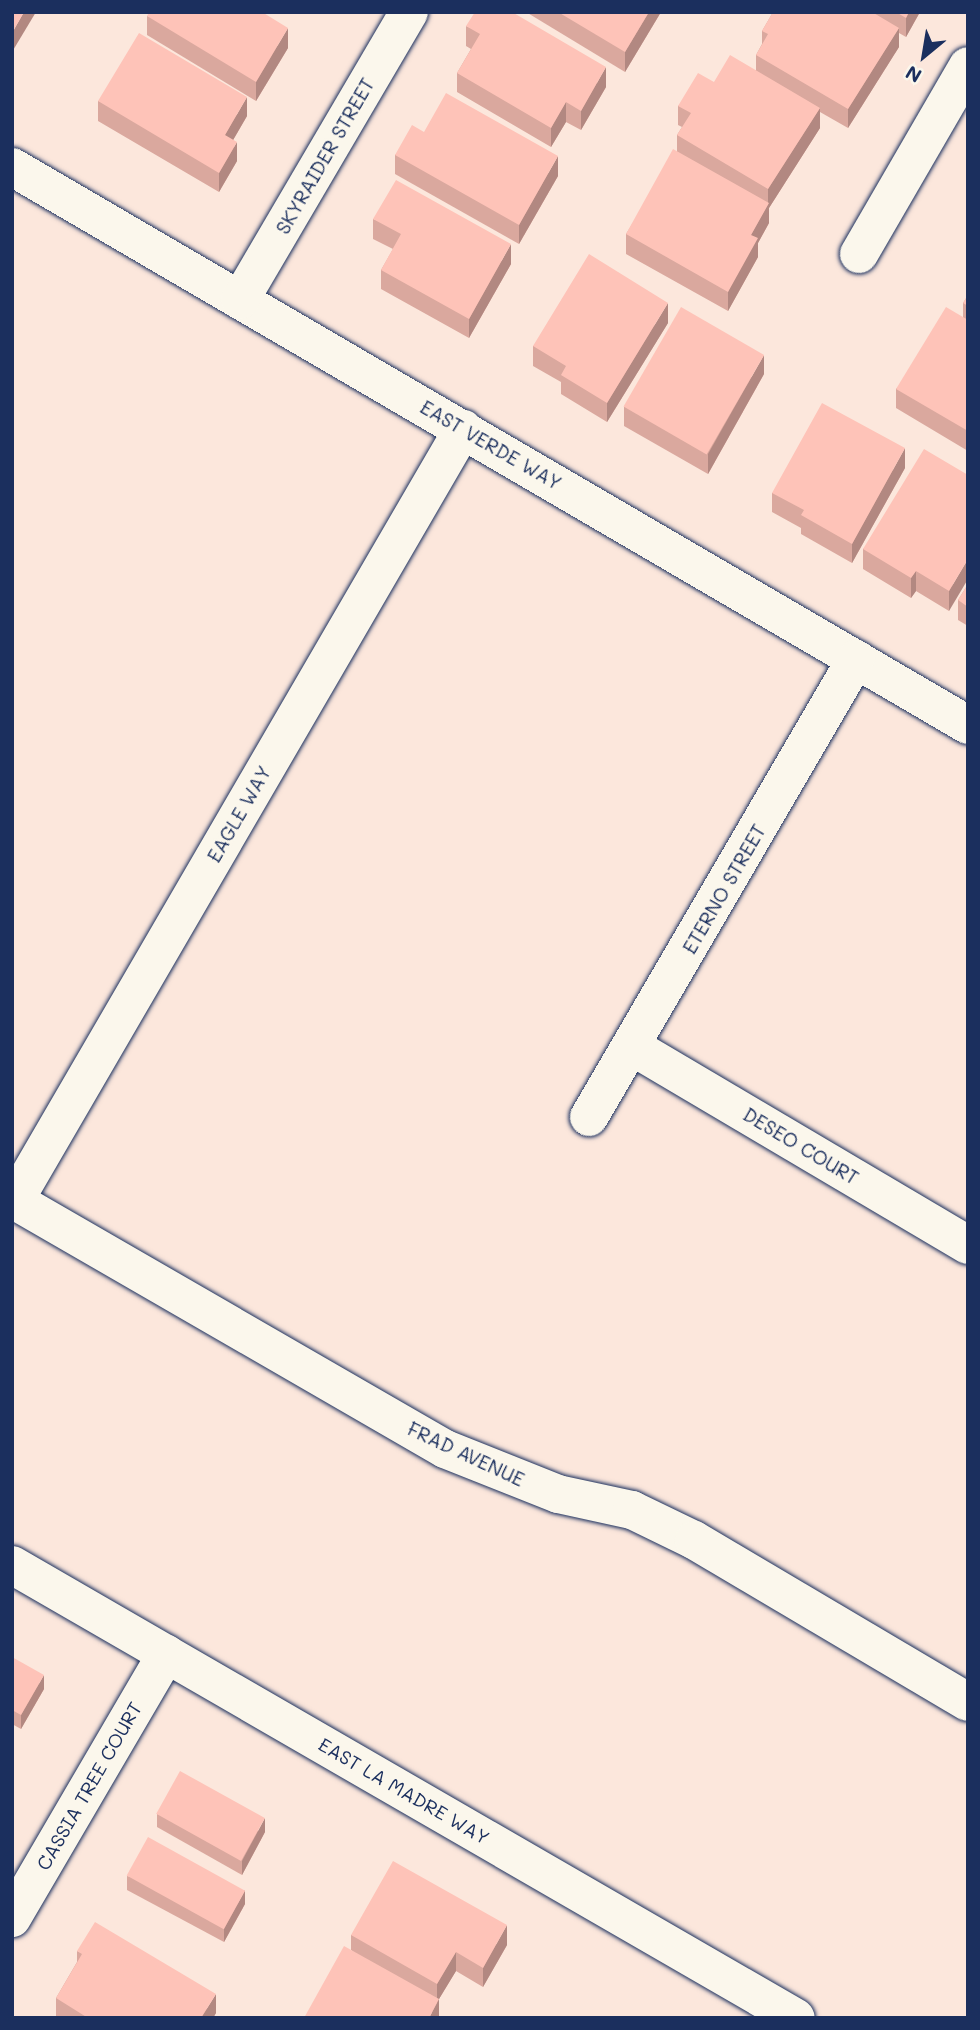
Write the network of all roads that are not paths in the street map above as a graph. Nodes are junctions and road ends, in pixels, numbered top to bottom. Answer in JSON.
{"nodes":[{"id":1,"x":409,"y":12,"type":"edge"},
{"id":2,"x":968,"y":66,"type":"edge"},
{"id":3,"x":12,"y":167,"type":"edge"},
{"id":4,"x":859,"y":254,"type":"dead end"},
{"id":5,"x":240,"y":300,"type":"junction"},
{"id":6,"x":463,"y":429,"type":"junction"},
{"id":7,"x":856,"y":659,"type":"junction"},
{"id":8,"x":968,"y":725,"type":"edge"},
{"id":9,"x":634,"y":1048,"type":"junction"},
{"id":10,"x":589,"y":1117,"type":"dead end"},
{"id":11,"x":14,"y":1199,"type":"edge"},
{"id":12,"x":968,"y":1245,"type":"edge"},
{"id":13,"x":12,"y":1565,"type":"edge"},
{"id":14,"x":166,"y":1654,"type":"junction"},
{"id":15,"x":968,"y":1702,"type":"edge"},
{"id":16,"x":12,"y":1918,"type":"edge"},
{"id":17,"x":796,"y":2018,"type":"edge"}],
"edges":[{"from":1,"to":5,"type":"street","name":"SKYRAIDER STREET"},
{"from":2,"to":4,"type":"street"},
{"from":3,"to":5,"type":"street","name":"EAST VERDE WAY"},
{"from":5,"to":6,"type":"street","name":"EAST VERDE WAY"},
{"from":6,"to":7,"type":"street","name":"EAST VERDE WAY"},
{"from":6,"to":11,"type":"street","name":"EAGLE WAY"},
{"from":7,"to":8,"type":"street","name":"EAST VERDE WAY"},
{"from":7,"to":9,"type":"street","name":"ETERNO STREET"},
{"from":9,"to":10,"type":"street","name":"ETERNO STREET"},
{"from":9,"to":12,"type":"street","name":"DESEO COURT"},
{"from":11,"to":15,"type":"street","name":"FRAD AVENUE"},
{"from":13,"to":14,"type":"street","name":"EAST LA MADRE WAY"},
{"from":14,"to":16,"type":"street","name":"CASSIA TREE COURT"},
{"from":14,"to":17,"type":"street","name":"EAST LA MADRE WAY"}]}
